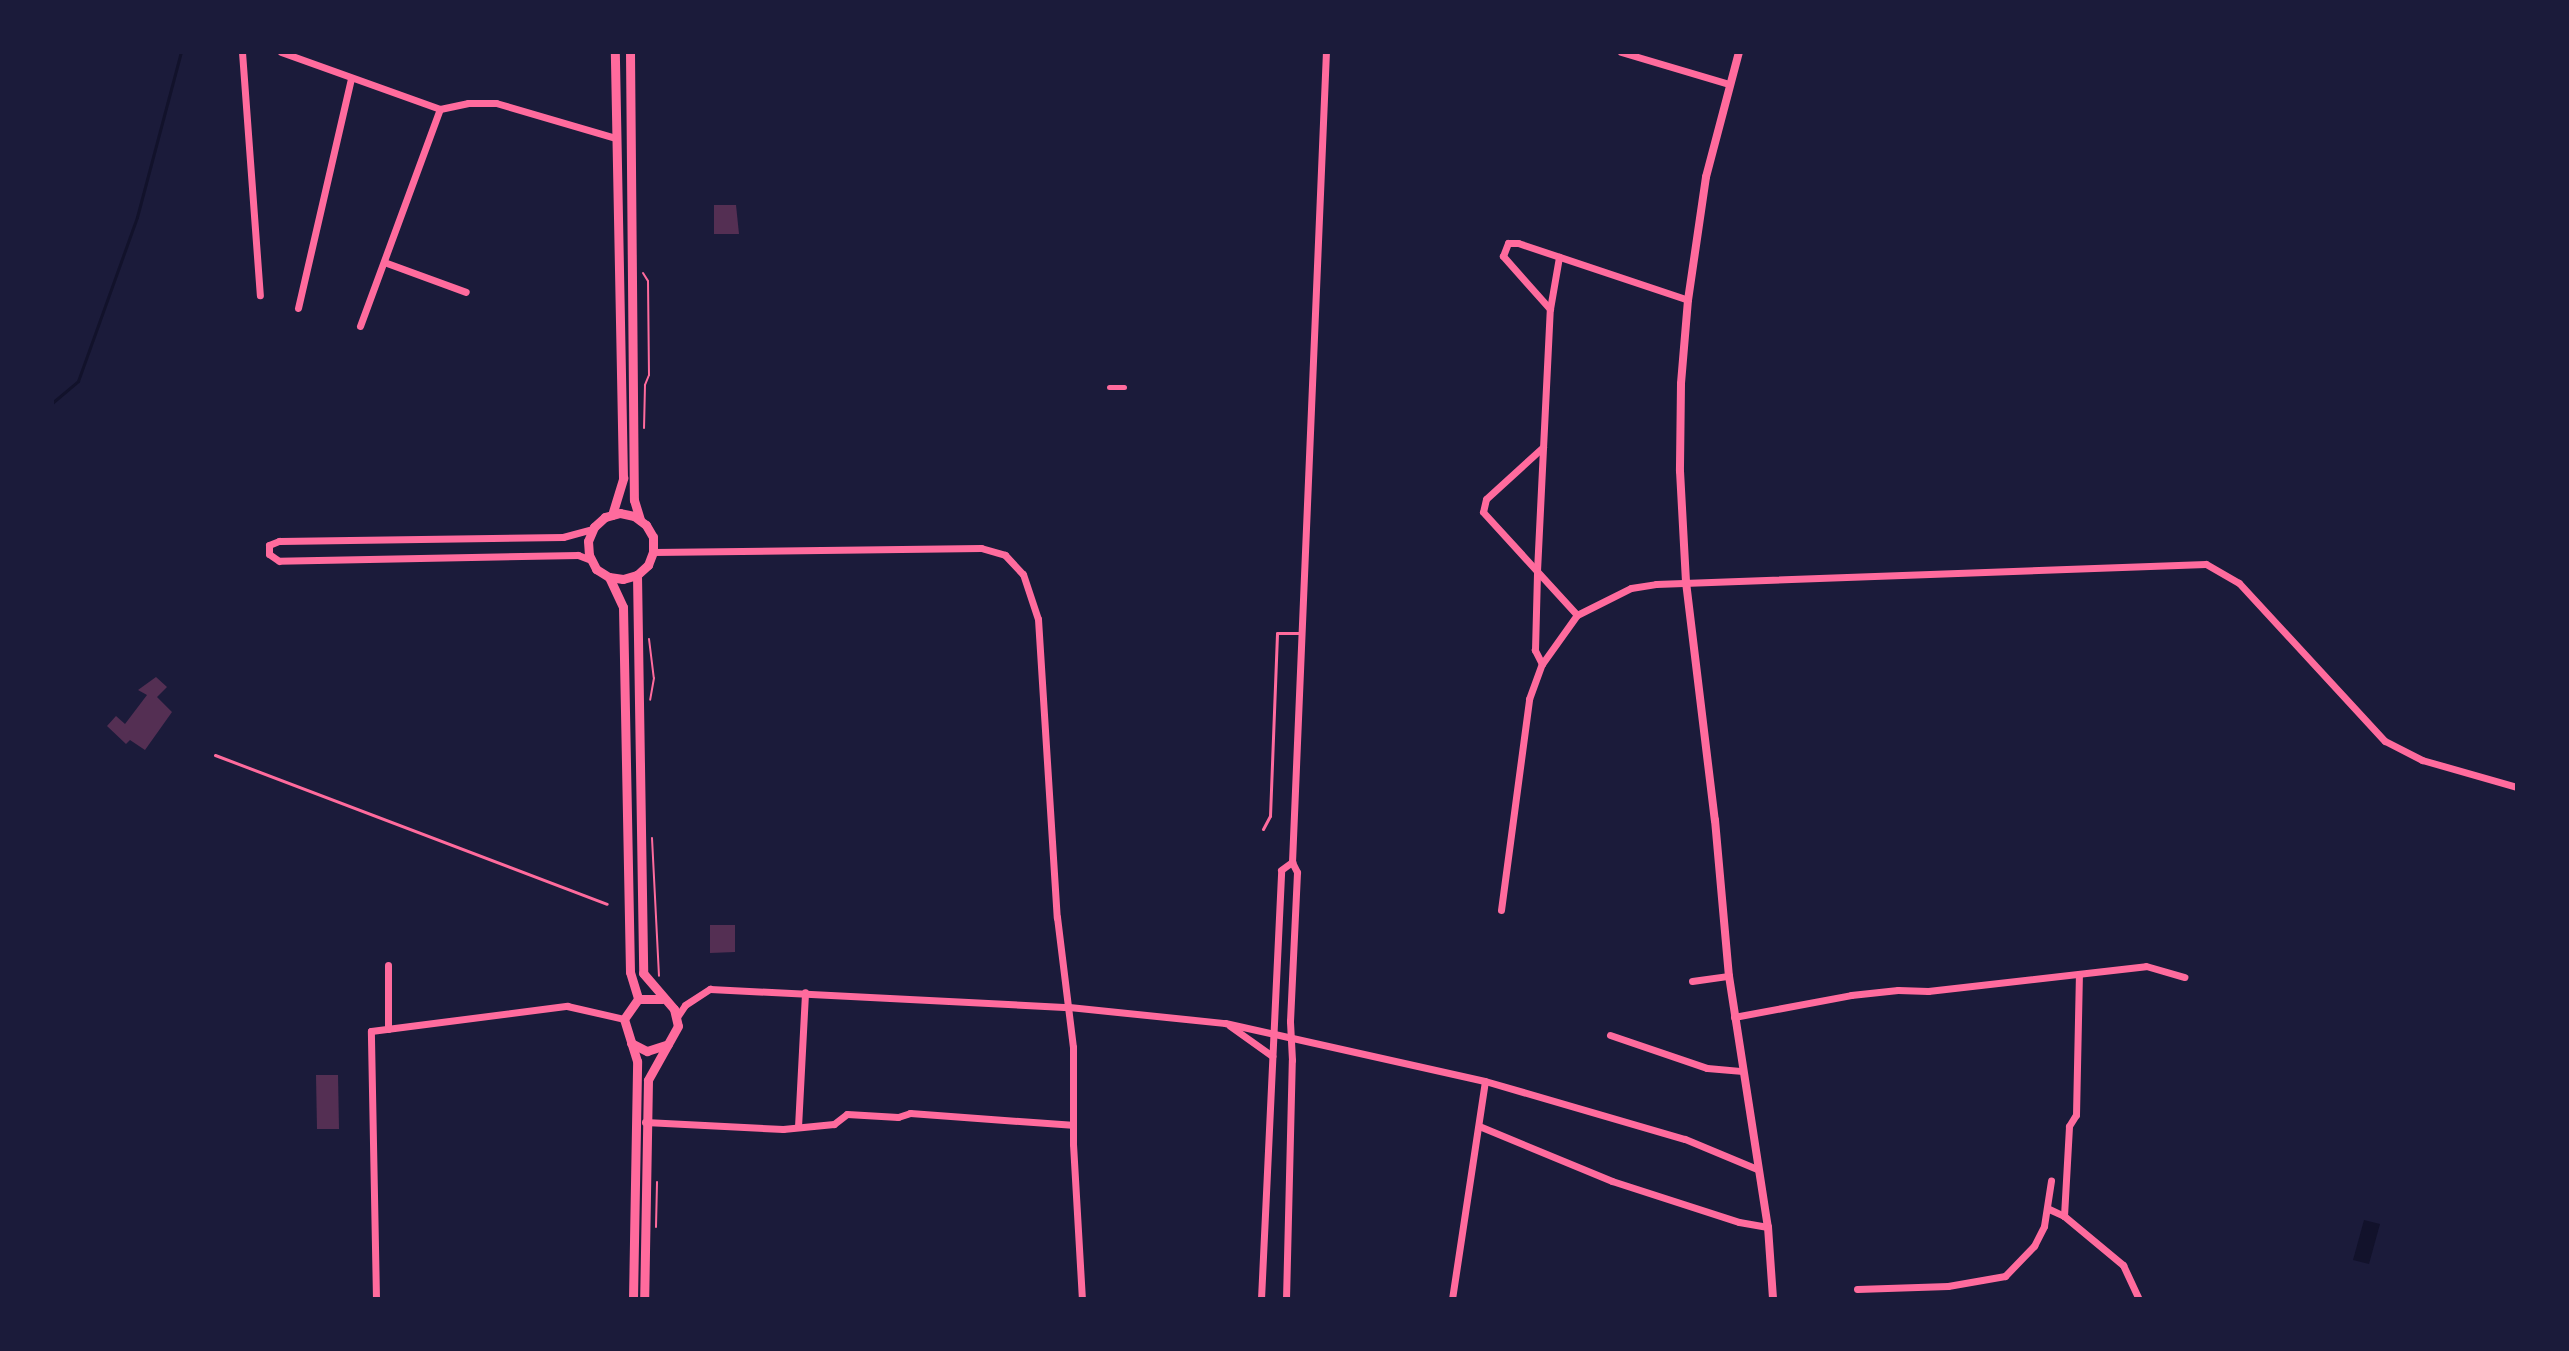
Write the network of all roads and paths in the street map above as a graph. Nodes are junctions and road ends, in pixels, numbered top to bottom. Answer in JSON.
{"nodes":[{"id":1,"x":242,"y":52,"type":"edge"},
{"id":2,"x":281,"y":52,"type":"edge"},
{"id":3,"x":615,"y":52,"type":"edge"},
{"id":4,"x":630,"y":52,"type":"edge"},
{"id":5,"x":1326,"y":52,"type":"edge"},
{"id":6,"x":1621,"y":52,"type":"edge"},
{"id":7,"x":1739,"y":52,"type":"edge"},
{"id":8,"x":351,"y":79,"type":"junction"},
{"id":9,"x":1729,"y":84,"type":"junction"},
{"id":10,"x":440,"y":109,"type":"junction"},
{"id":11,"x":616,"y":138,"type":"junction"},
{"id":12,"x":1559,"y":257,"type":"junction"},
{"id":13,"x":384,"y":262,"type":"junction"},
{"id":14,"x":643,"y":274,"type":"dead end"},
{"id":15,"x":1532,"y":288,"type":"junction"},
{"id":16,"x":1553,"y":289,"type":"junction"},
{"id":17,"x":466,"y":292,"type":"dead end"},
{"id":18,"x":260,"y":295,"type":"dead end"},
{"id":19,"x":1688,"y":300,"type":"junction"},
{"id":20,"x":298,"y":308,"type":"dead end"},
{"id":21,"x":1550,"y":309,"type":"junction"},
{"id":22,"x":360,"y":326,"type":"dead end"},
{"id":23,"x":1109,"y":387,"type":"dead end"},
{"id":24,"x":1124,"y":387,"type":"dead end"},
{"id":25,"x":644,"y":432,"type":"dead end"},
{"id":26,"x":1543,"y":447,"type":"junction"},
{"id":27,"x":612,"y":515,"type":"junction"},
{"id":28,"x":640,"y":520,"type":"junction"},
{"id":29,"x":593,"y":529,"type":"junction"},
{"id":30,"x":653,"y":552,"type":"junction"},
{"id":31,"x":591,"y":560,"type":"junction"},
{"id":32,"x":1537,"y":571,"type":"junction"},
{"id":33,"x":637,"y":575,"type":"junction"},
{"id":34,"x":609,"y":577,"type":"junction"},
{"id":35,"x":1686,"y":582,"type":"junction"},
{"id":36,"x":1577,"y":615,"type":"junction"},
{"id":37,"x":1303,"y":634,"type":"junction"},
{"id":38,"x":648,"y":637,"type":"dead end"},
{"id":39,"x":1542,"y":664,"type":"junction"},
{"id":40,"x":650,"y":703,"type":"dead end"},
{"id":41,"x":215,"y":755,"type":"dead end"},
{"id":42,"x":2517,"y":787,"type":"edge"},
{"id":43,"x":1263,"y":829,"type":"dead end"},
{"id":44,"x":652,"y":836,"type":"dead end"},
{"id":45,"x":1292,"y":862,"type":"junction"},
{"id":46,"x":607,"y":904,"type":"dead end"},
{"id":47,"x":1501,"y":910,"type":"dead end"},
{"id":48,"x":388,"y":965,"type":"dead end"},
{"id":49,"x":2079,"y":974,"type":"junction"},
{"id":50,"x":1729,"y":976,"type":"junction"},
{"id":51,"x":2184,"y":977,"type":"dead end"},
{"id":52,"x":1692,"y":981,"type":"dead end"},
{"id":53,"x":661,"y":983,"type":"dead end"},
{"id":54,"x":805,"y":992,"type":"junction"},
{"id":55,"x":638,"y":999,"type":"junction"},
{"id":56,"x":662,"y":999,"type":"junction"},
{"id":57,"x":1069,"y":1007,"type":"junction"},
{"id":58,"x":677,"y":1017,"type":"junction"},
{"id":59,"x":1734,"y":1017,"type":"junction"},
{"id":60,"x":624,"y":1019,"type":"junction"},
{"id":61,"x":1225,"y":1023,"type":"junction"},
{"id":62,"x":388,"y":1029,"type":"junction"},
{"id":63,"x":1274,"y":1032,"type":"junction"},
{"id":64,"x":1610,"y":1035,"type":"dead end"},
{"id":65,"x":1291,"y":1036,"type":"junction"},
{"id":66,"x":631,"y":1043,"type":"junction"},
{"id":67,"x":670,"y":1043,"type":"junction"},
{"id":68,"x":1272,"y":1056,"type":"junction"},
{"id":69,"x":1743,"y":1071,"type":"junction"},
{"id":70,"x":1485,"y":1081,"type":"junction"},
{"id":71,"x":1270,"y":1097,"type":"junction"},
{"id":72,"x":1291,"y":1098,"type":"junction"},
{"id":73,"x":645,"y":1122,"type":"junction"},
{"id":74,"x":1072,"y":1125,"type":"junction"},
{"id":75,"x":1479,"y":1126,"type":"junction"},
{"id":76,"x":798,"y":1127,"type":"junction"},
{"id":77,"x":1757,"y":1169,"type":"junction"},
{"id":78,"x":656,"y":1176,"type":"dead end"},
{"id":79,"x":2051,"y":1181,"type":"dead end"},
{"id":80,"x":2049,"y":1209,"type":"junction"},
{"id":81,"x":2064,"y":1216,"type":"junction"},
{"id":82,"x":1768,"y":1227,"type":"junction"},
{"id":83,"x":654,"y":1238,"type":"dead end"},
{"id":84,"x":1857,"y":1289,"type":"dead end"},
{"id":85,"x":376,"y":1299,"type":"edge"},
{"id":86,"x":633,"y":1299,"type":"edge"},
{"id":87,"x":644,"y":1299,"type":"edge"},
{"id":88,"x":1082,"y":1299,"type":"edge"},
{"id":89,"x":1261,"y":1299,"type":"edge"},
{"id":90,"x":1286,"y":1299,"type":"edge"},
{"id":91,"x":1452,"y":1299,"type":"edge"},
{"id":92,"x":1773,"y":1299,"type":"edge"},
{"id":93,"x":2139,"y":1299,"type":"edge"}],
"edges":[{"from":1,"to":18,"type":"street"},
{"from":2,"to":8,"type":"street"},
{"from":3,"to":11,"type":"main road"},
{"from":4,"to":28,"type":"main road"},
{"from":5,"to":37,"type":"street"},
{"from":6,"to":9,"type":"street"},
{"from":7,"to":9,"type":"street"},
{"from":8,"to":10,"type":"street"},
{"from":8,"to":20,"type":"street"},
{"from":9,"to":19,"type":"street"},
{"from":10,"to":11,"type":"street"},
{"from":10,"to":13,"type":"street"},
{"from":11,"to":27,"type":"main road"},
{"from":12,"to":15,"type":"street"},
{"from":12,"to":16,"type":"street"},
{"from":12,"to":19,"type":"street"},
{"from":13,"to":17,"type":"street"},
{"from":13,"to":22,"type":"street"},
{"from":14,"to":25,"type":"path"},
{"from":15,"to":16,"type":"street"},
{"from":15,"to":21,"type":"street"},
{"from":16,"to":21,"type":"street"},
{"from":19,"to":35,"type":"street"},
{"from":21,"to":26,"type":"street"},
{"from":23,"to":24,"type":"street"},
{"from":26,"to":32,"type":"street"},
{"from":26,"to":32,"type":"street"},
{"from":27,"to":28,"type":"main road"},
{"from":27,"to":29,"type":"main road"},
{"from":28,"to":30,"type":"main road"},
{"from":29,"to":31,"type":"main road"},
{"from":29,"to":31,"type":"street"},
{"from":30,"to":33,"type":"main road"},
{"from":30,"to":57,"type":"street"},
{"from":31,"to":34,"type":"main road"},
{"from":32,"to":36,"type":"street"},
{"from":32,"to":39,"type":"street"},
{"from":33,"to":34,"type":"main road"},
{"from":33,"to":56,"type":"main road"},
{"from":34,"to":55,"type":"main road"},
{"from":35,"to":36,"type":"street"},
{"from":35,"to":42,"type":"street"},
{"from":35,"to":50,"type":"street"},
{"from":36,"to":39,"type":"street"},
{"from":37,"to":43,"type":"lane"},
{"from":37,"to":45,"type":"street"},
{"from":38,"to":40,"type":"path"},
{"from":39,"to":47,"type":"street"},
{"from":41,"to":46,"type":"lane"},
{"from":44,"to":53,"type":"path"},
{"from":45,"to":63,"type":"street"},
{"from":45,"to":65,"type":"street"},
{"from":48,"to":62,"type":"street"},
{"from":49,"to":51,"type":"street"},
{"from":49,"to":59,"type":"street"},
{"from":49,"to":81,"type":"street"},
{"from":50,"to":52,"type":"street"},
{"from":50,"to":59,"type":"street"},
{"from":54,"to":57,"type":"street"},
{"from":54,"to":58,"type":"street"},
{"from":54,"to":76,"type":"street"},
{"from":55,"to":56,"type":"main road"},
{"from":55,"to":60,"type":"main road"},
{"from":56,"to":58,"type":"main road"},
{"from":57,"to":61,"type":"street"},
{"from":57,"to":74,"type":"street"},
{"from":58,"to":67,"type":"main road"},
{"from":59,"to":69,"type":"street"},
{"from":60,"to":62,"type":"street"},
{"from":60,"to":66,"type":"main road"},
{"from":61,"to":63,"type":"street"},
{"from":61,"to":68,"type":"street"},
{"from":62,"to":85,"type":"street"},
{"from":63,"to":65,"type":"street"},
{"from":63,"to":68,"type":"street"},
{"from":64,"to":69,"type":"street"},
{"from":65,"to":70,"type":"street"},
{"from":65,"to":72,"type":"street"},
{"from":66,"to":67,"type":"main road"},
{"from":66,"to":86,"type":"main road"},
{"from":67,"to":73,"type":"main road"},
{"from":68,"to":71,"type":"street"},
{"from":69,"to":77,"type":"street"},
{"from":70,"to":75,"type":"street"},
{"from":70,"to":77,"type":"street"},
{"from":71,"to":72,"type":"street"},
{"from":71,"to":89,"type":"street"},
{"from":72,"to":90,"type":"street"},
{"from":73,"to":76,"type":"street"},
{"from":73,"to":87,"type":"main road"},
{"from":74,"to":76,"type":"street"},
{"from":74,"to":88,"type":"street"},
{"from":75,"to":82,"type":"street"},
{"from":75,"to":91,"type":"street"},
{"from":77,"to":82,"type":"street"},
{"from":78,"to":83,"type":"path"},
{"from":79,"to":80,"type":"street"},
{"from":80,"to":81,"type":"street"},
{"from":80,"to":84,"type":"street"},
{"from":81,"to":93,"type":"street"},
{"from":82,"to":92,"type":"street"}]}
